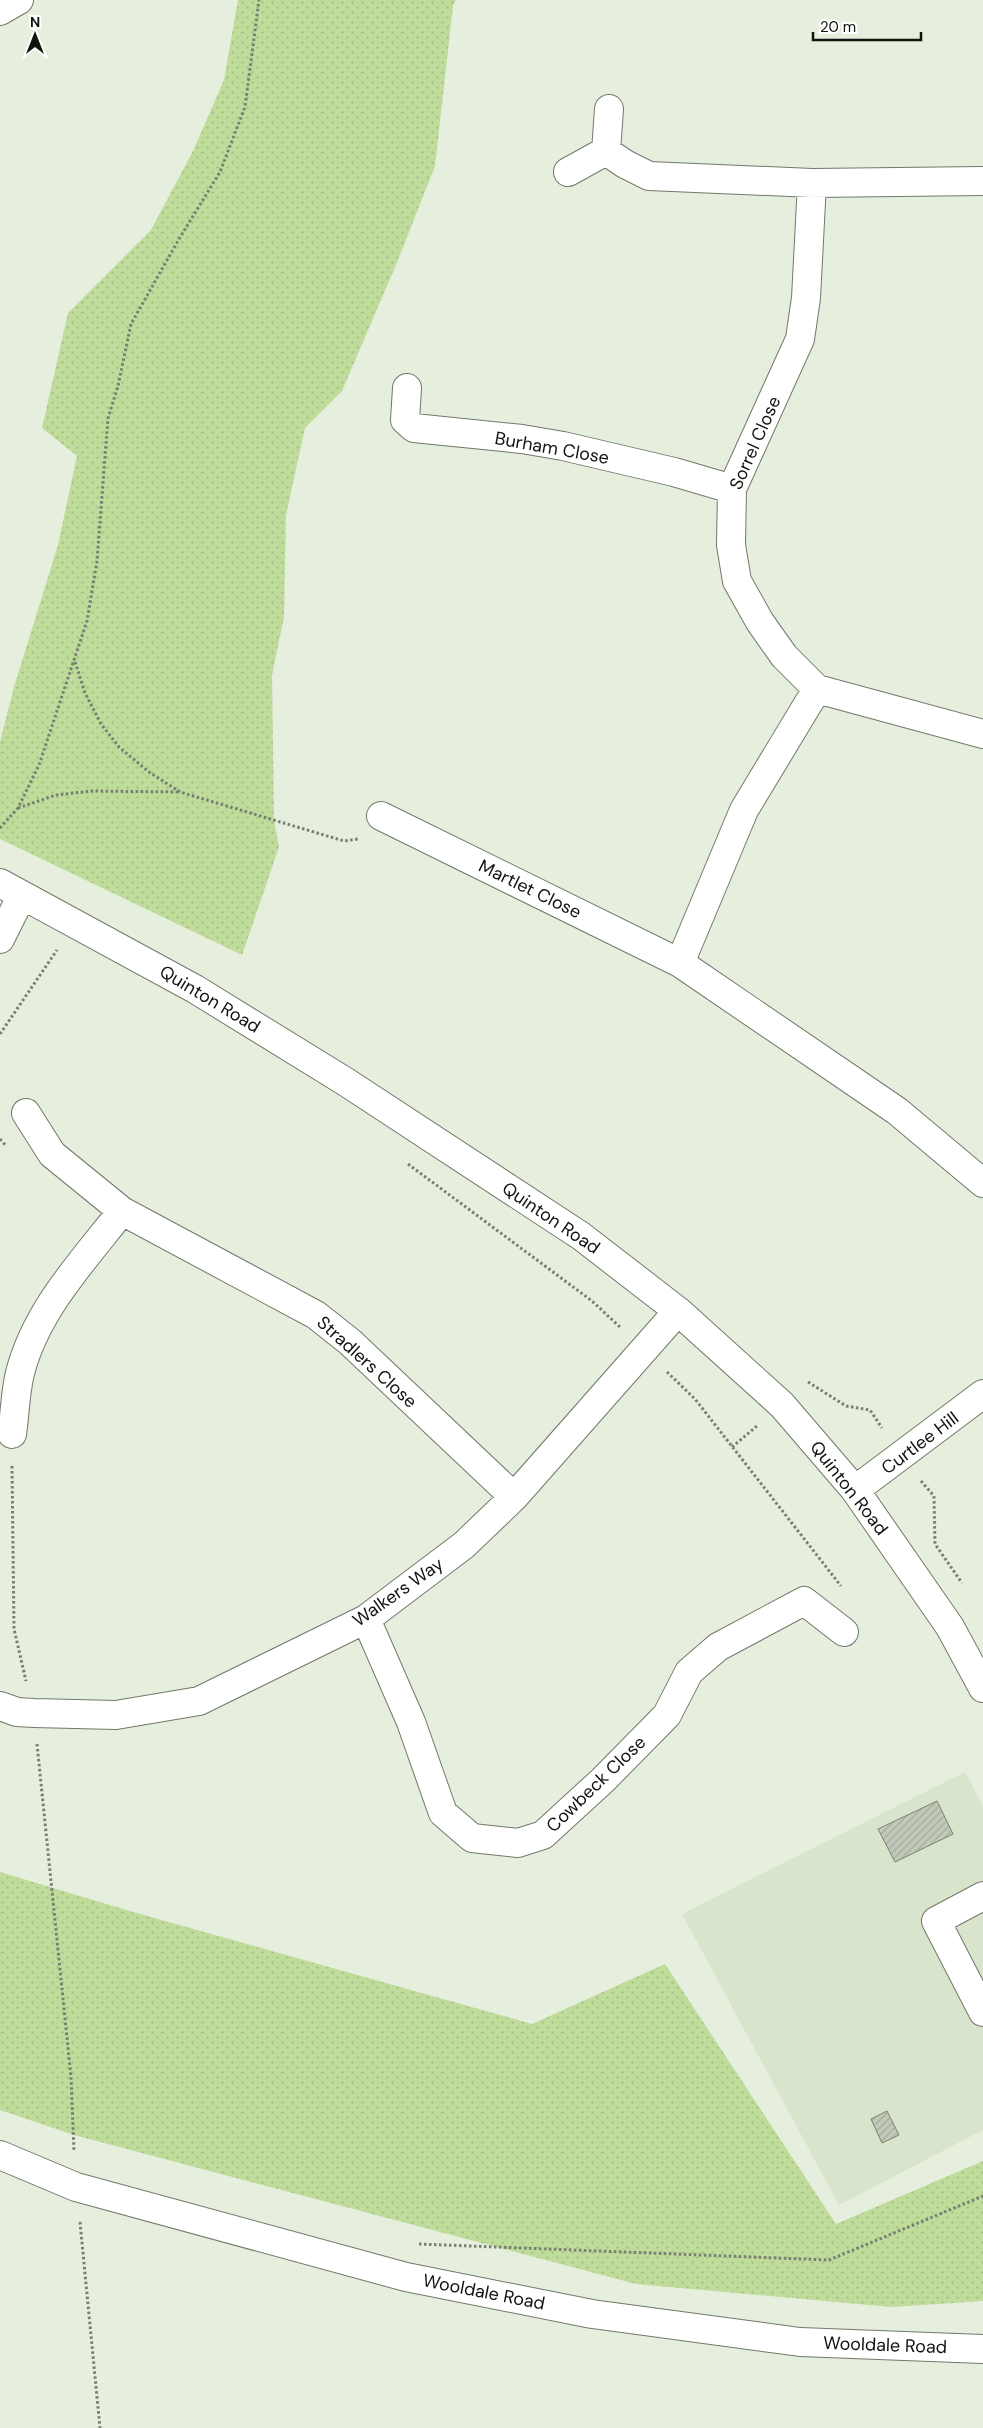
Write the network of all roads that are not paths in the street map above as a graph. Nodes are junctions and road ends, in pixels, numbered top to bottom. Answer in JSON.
{"nodes":[{"id":1,"x":19,"y":0,"type":"edge"},
{"id":2,"x":0,"y":11,"type":"edge"},
{"id":3,"x":610,"y":109,"type":"dead end"},
{"id":4,"x":606,"y":151,"type":"junction"},
{"id":5,"x":568,"y":172,"type":"dead end"},
{"id":6,"x":983,"y":181,"type":"edge"},
{"id":7,"x":812,"y":183,"type":"junction"},
{"id":8,"x":407,"y":388,"type":"dead end"},
{"id":9,"x":732,"y":489,"type":"junction"},
{"id":10,"x":817,"y":689,"type":"junction"},
{"id":11,"x":983,"y":734,"type":"edge"},
{"id":12,"x":381,"y":816,"type":"road end"},
{"id":13,"x":11,"y":889,"type":"edge"},
{"id":14,"x":0,"y":939,"type":"edge"},
{"id":15,"x":680,"y":963,"type":"junction"},
{"id":16,"x":26,"y":1113,"type":"dead end"},
{"id":17,"x":983,"y":1183,"type":"edge"},
{"id":18,"x":122,"y":1211,"type":"junction"},
{"id":19,"x":678,"y":1311,"type":"junction"},
{"id":20,"x":10,"y":1371,"type":"edge"},
{"id":21,"x":983,"y":1394,"type":"edge"},
{"id":22,"x":12,"y":1434,"type":"road end"},
{"id":23,"x":855,"y":1490,"type":"junction"},
{"id":24,"x":514,"y":1497,"type":"junction"},
{"id":25,"x":366,"y":1619,"type":"junction"},
{"id":26,"x":844,"y":1632,"type":"dead end"},
{"id":27,"x":983,"y":1688,"type":"edge"},
{"id":28,"x":0,"y":1706,"type":"edge"},
{"id":29,"x":983,"y":1896,"type":"edge"},
{"id":30,"x":983,"y":2012,"type":"edge"},
{"id":31,"x":0,"y":2155,"type":"edge"},
{"id":32,"x":983,"y":2349,"type":"edge"}],
"edges":[{"from":1,"to":2,"type":"street"},
{"from":3,"to":4,"type":"street"},
{"from":4,"to":5,"type":"street"},
{"from":4,"to":7,"type":"street"},
{"from":6,"to":7,"type":"street"},
{"from":7,"to":9,"type":"street","name":"Sorrel Close"},
{"from":8,"to":9,"type":"street","name":"Burham Close"},
{"from":9,"to":10,"type":"street","name":"Sorrel Close"},
{"from":10,"to":11,"type":"street","name":"Sorrel Close"},
{"from":10,"to":15,"type":"street"},
{"from":12,"to":15,"type":"street","name":"Martlet Close"},
{"from":13,"to":14,"type":"street"},
{"from":13,"to":19,"type":"street","name":"Quinton Road"},
{"from":15,"to":17,"type":"street","name":"Martlet Close"},
{"from":16,"to":18,"type":"street","name":"Stradlers Close"},
{"from":18,"to":20,"type":"street"},
{"from":18,"to":24,"type":"street","name":"Stradlers Close"},
{"from":19,"to":23,"type":"street","name":"Quinton Road"},
{"from":19,"to":24,"type":"street","name":"Walkers Way"},
{"from":20,"to":22,"type":"street"},
{"from":21,"to":23,"type":"street","name":"Curtlee Hill"},
{"from":23,"to":27,"type":"street","name":"Quinton Road"},
{"from":24,"to":25,"type":"street","name":"Walkers Way"},
{"from":25,"to":26,"type":"street","name":"Cowbeck Close"},
{"from":25,"to":28,"type":"street","name":"Walkers Way"},
{"from":29,"to":30,"type":"street"},
{"from":31,"to":32,"type":"street","name":"Wooldale Road"}]}
